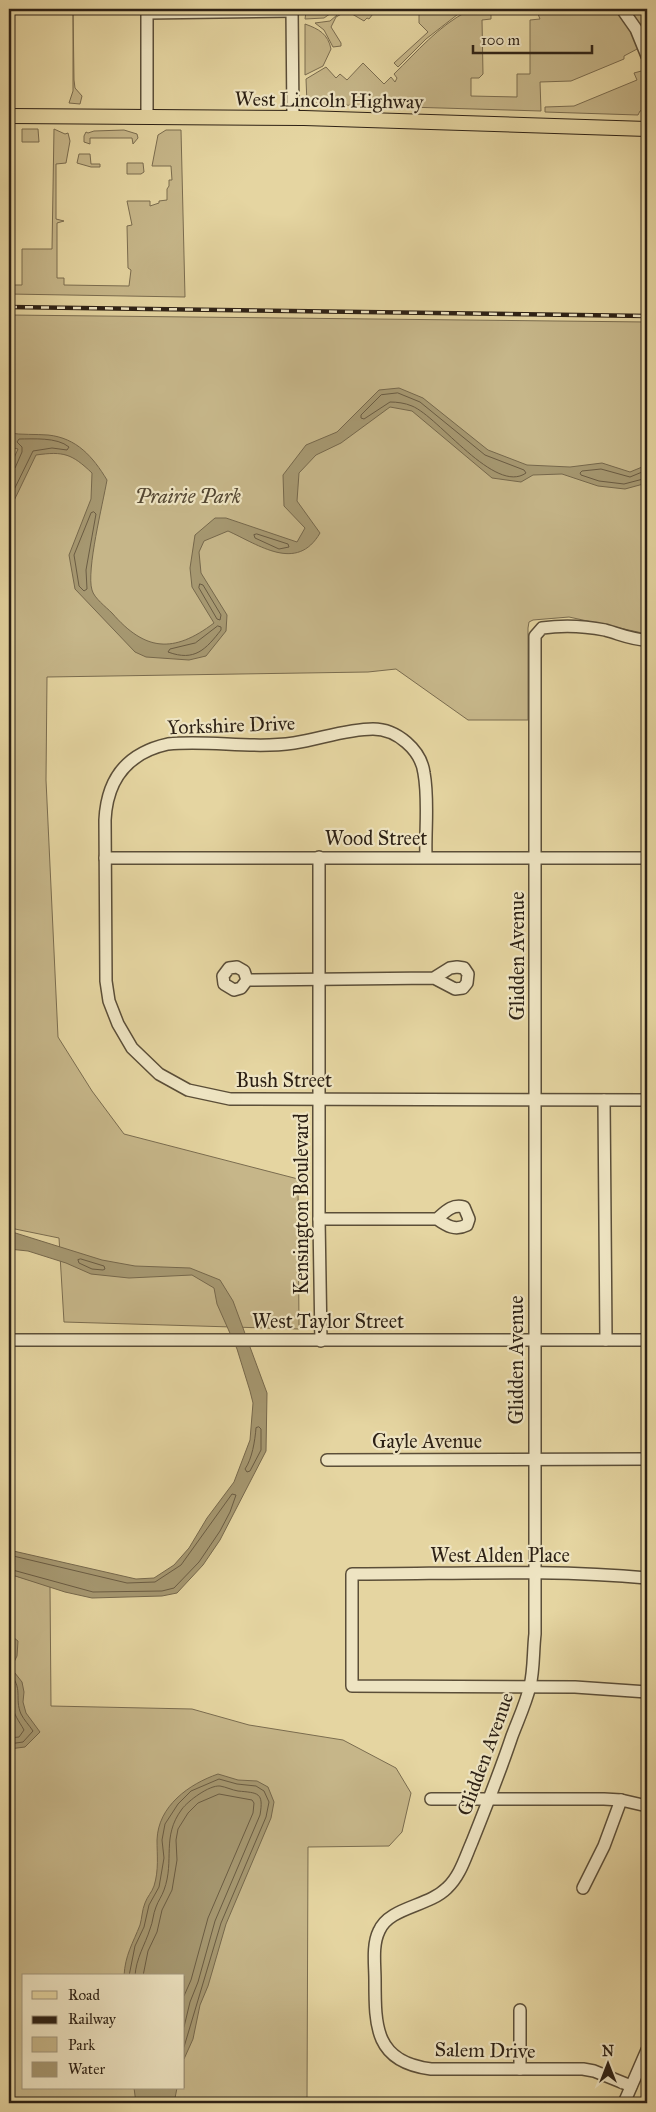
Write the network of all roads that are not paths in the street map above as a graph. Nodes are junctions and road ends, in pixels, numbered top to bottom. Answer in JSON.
{"nodes":[{"id":1,"x":622,"y":9,"type":"edge"},
{"id":2,"x":292,"y":10,"type":"edge"},
{"id":3,"x":147,"y":11,"type":"edge"},
{"id":4,"x":647,"y":56,"type":"edge"},
{"id":5,"x":9,"y":116,"type":"edge"},
{"id":6,"x":147,"y":116,"type":"junction"},
{"id":7,"x":293,"y":118,"type":"junction"},
{"id":8,"x":647,"y":130,"type":"edge"},
{"id":9,"x":647,"y":640,"type":"edge"},
{"id":10,"x":319,"y":857,"type":"junction"},
{"id":11,"x":426,"y":857,"type":"junction"},
{"id":12,"x":535,"y":857,"type":"junction"},
{"id":13,"x":105,"y":858,"type":"junction"},
{"id":14,"x":647,"y":858,"type":"edge"},
{"id":15,"x":434,"y":978,"type":"dead end"},
{"id":16,"x":247,"y":980,"type":"dead end"},
{"id":17,"x":318,"y":980,"type":"junction"},
{"id":18,"x":319,"y":1099,"type":"junction"},
{"id":19,"x":604,"y":1100,"type":"junction"},
{"id":20,"x":647,"y":1100,"type":"edge"},
{"id":21,"x":536,"y":1101,"type":"junction"},
{"id":22,"x":319,"y":1219,"type":"junction"},
{"id":23,"x":437,"y":1219,"type":"dead end"},
{"id":24,"x":536,"y":1339,"type":"junction"},
{"id":25,"x":9,"y":1340,"type":"edge"},
{"id":26,"x":606,"y":1340,"type":"junction"},
{"id":27,"x":647,"y":1340,"type":"edge"},
{"id":28,"x":322,"y":1341,"type":"junction"},
{"id":29,"x":647,"y":1459,"type":"edge"},
{"id":30,"x":327,"y":1460,"type":"dead end"},
{"id":31,"x":534,"y":1460,"type":"junction"},
{"id":32,"x":535,"y":1574,"type":"junction"},
{"id":33,"x":647,"y":1578,"type":"edge"},
{"id":34,"x":530,"y":1687,"type":"junction"},
{"id":35,"x":647,"y":1692,"type":"edge"},
{"id":36,"x":431,"y":1799,"type":"dead end"},
{"id":37,"x":490,"y":1799,"type":"junction"},
{"id":38,"x":621,"y":1800,"type":"junction"},
{"id":39,"x":647,"y":1806,"type":"edge"},
{"id":40,"x":583,"y":1888,"type":"dead end"},
{"id":41,"x":374,"y":2006,"type":"joint"},
{"id":42,"x":520,"y":2010,"type":"dead end"},
{"id":43,"x":647,"y":2050,"type":"edge"},
{"id":44,"x":520,"y":2069,"type":"junction"},
{"id":45,"x":631,"y":2086,"type":"junction"},
{"id":46,"x":624,"y":2103,"type":"edge"}],
"edges":[{"from":1,"to":4,"type":"street"},
{"from":2,"to":3,"type":"street"},
{"from":2,"to":7,"type":"street"},
{"from":3,"to":6,"type":"street"},
{"from":5,"to":6,"type":"main road","name":"West Lincoln Highway"},
{"from":6,"to":7,"type":"main road","name":"West Lincoln Highway"},
{"from":7,"to":8,"type":"main road","name":"West Lincoln Highway"},
{"from":9,"to":12,"type":"street","name":"Glidden Avenue"},
{"from":10,"to":11,"type":"street","name":"Wood Street"},
{"from":10,"to":13,"type":"street","name":"Wood Street"},
{"from":10,"to":17,"type":"street","name":"Kensington Boulevard"},
{"from":11,"to":12,"type":"street","name":"Wood Street"},
{"from":11,"to":13,"type":"street","name":"Yorkshire Drive"},
{"from":12,"to":14,"type":"street","name":"Wood Street"},
{"from":12,"to":21,"type":"street","name":"Glidden Avenue"},
{"from":13,"to":18,"type":"street","name":"Bush Street"},
{"from":15,"to":17,"type":"street"},
{"from":16,"to":17,"type":"street"},
{"from":17,"to":18,"type":"street","name":"Kensington Boulevard"},
{"from":18,"to":21,"type":"street","name":"Bush Street"},
{"from":18,"to":22,"type":"street","name":"Kensington Boulevard"},
{"from":19,"to":20,"type":"street","name":"Bush Street"},
{"from":19,"to":21,"type":"street","name":"Bush Street"},
{"from":19,"to":26,"type":"street"},
{"from":21,"to":24,"type":"street","name":"Glidden Avenue"},
{"from":22,"to":23,"type":"street"},
{"from":22,"to":28,"type":"street","name":"Kensington Boulevard"},
{"from":24,"to":26,"type":"street","name":"West Taylor Street"},
{"from":24,"to":28,"type":"street","name":"West Taylor Street"},
{"from":24,"to":31,"type":"street","name":"Glidden Avenue"},
{"from":25,"to":28,"type":"street","name":"West Taylor Street"},
{"from":26,"to":27,"type":"street","name":"West Taylor Street"},
{"from":29,"to":31,"type":"street","name":"Gayle Avenue"},
{"from":30,"to":31,"type":"street","name":"Gayle Avenue"},
{"from":31,"to":32,"type":"street","name":"Glidden Avenue"},
{"from":32,"to":33,"type":"street","name":"West Alden Place"},
{"from":32,"to":34,"type":"street","name":"Glidden Avenue"},
{"from":32,"to":34,"type":"street","name":"West Alden Place"},
{"from":34,"to":35,"type":"street"},
{"from":34,"to":37,"type":"street","name":"Glidden Avenue"},
{"from":36,"to":37,"type":"street"},
{"from":37,"to":38,"type":"street"},
{"from":37,"to":41,"type":"street","name":"Glidden Avenue"},
{"from":38,"to":39,"type":"street"},
{"from":38,"to":40,"type":"street"},
{"from":41,"to":44,"type":"street","name":"Salem Drive"},
{"from":42,"to":44,"type":"street"},
{"from":43,"to":45,"type":"street"},
{"from":44,"to":45,"type":"street","name":"Salem Drive"},
{"from":45,"to":46,"type":"street"}]}
